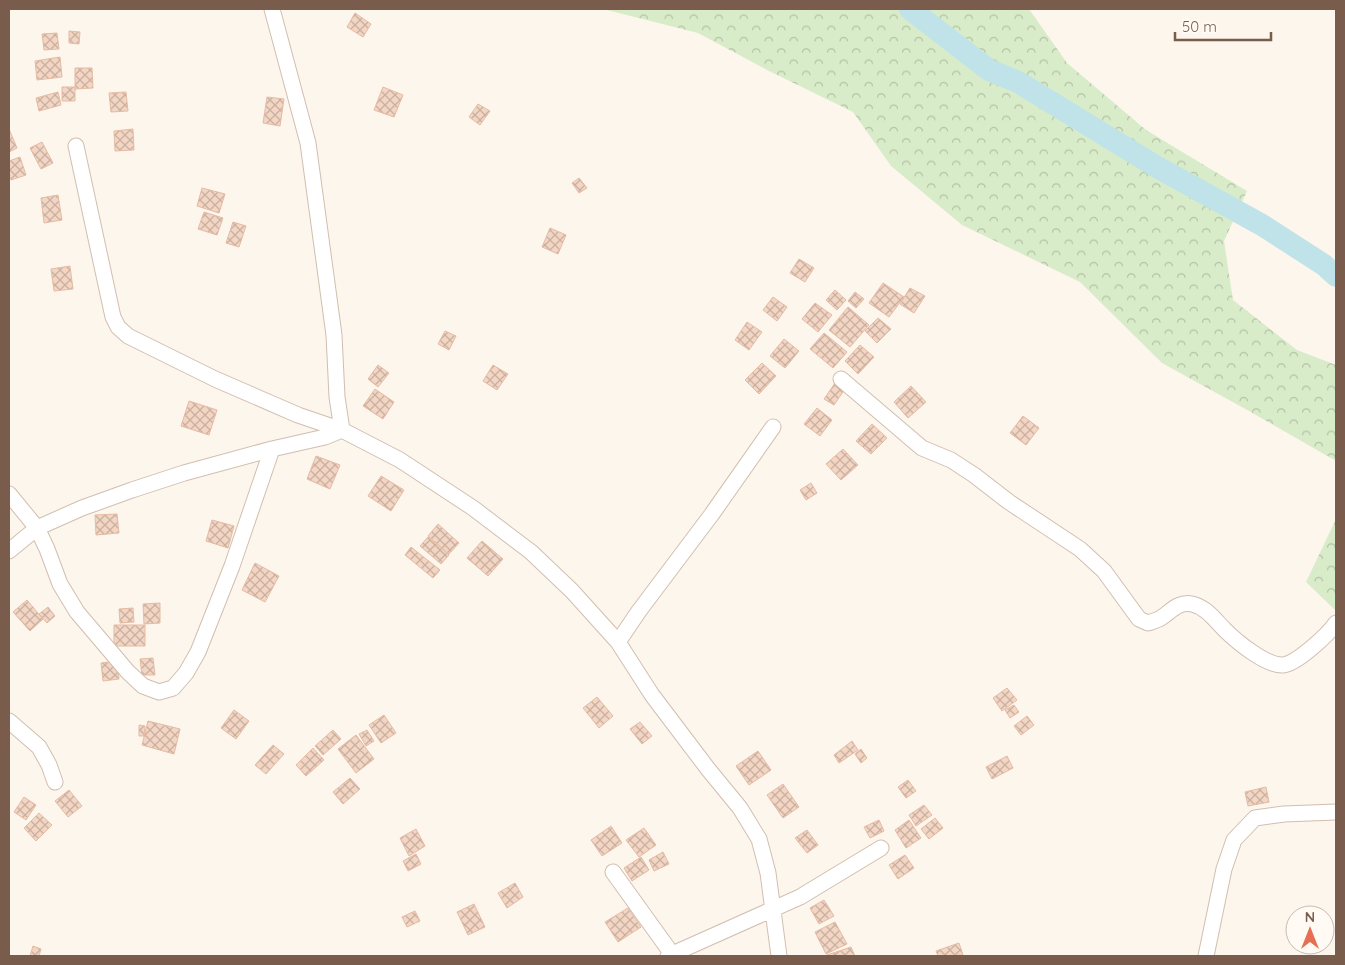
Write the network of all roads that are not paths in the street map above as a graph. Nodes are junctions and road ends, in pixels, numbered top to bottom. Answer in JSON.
{"nodes":[{"id":1,"x":272,"y":9,"type":"edge"},
{"id":2,"x":76,"y":146,"type":"dead end"},
{"id":3,"x":841,"y":379,"type":"dead end"},
{"id":4,"x":773,"y":427,"type":"dead end"},
{"id":5,"x":342,"y":430,"type":"junction"},
{"id":6,"x":272,"y":449,"type":"junction"},
{"id":7,"x":9,"y":494,"type":"edge"},
{"id":8,"x":37,"y":528,"type":"junction"},
{"id":9,"x":9,"y":551,"type":"edge"},
{"id":10,"x":1335,"y":628,"type":"edge"},
{"id":11,"x":618,"y":642,"type":"junction"},
{"id":12,"x":9,"y":721,"type":"edge"},
{"id":13,"x":56,"y":782,"type":"dead end"},
{"id":14,"x":1336,"y":812,"type":"edge"},
{"id":15,"x":881,"y":848,"type":"dead end"},
{"id":16,"x":613,"y":872,"type":"dead end"},
{"id":17,"x":773,"y":909,"type":"junction"},
{"id":18,"x":670,"y":955,"type":"edge"},
{"id":19,"x":779,"y":956,"type":"edge"},
{"id":20,"x":1206,"y":956,"type":"edge"}],
"edges":[{"from":1,"to":5,"type":"street"},
{"from":2,"to":5,"type":"street"},
{"from":3,"to":10,"type":"street"},
{"from":4,"to":11,"type":"street"},
{"from":5,"to":6,"type":"street"},
{"from":5,"to":11,"type":"street"},
{"from":6,"to":8,"type":"street"},
{"from":6,"to":8,"type":"street"},
{"from":7,"to":8,"type":"street"},
{"from":8,"to":9,"type":"street"},
{"from":11,"to":17,"type":"street"},
{"from":12,"to":13,"type":"street"},
{"from":14,"to":20,"type":"street"},
{"from":15,"to":17,"type":"street"},
{"from":16,"to":18,"type":"street"},
{"from":17,"to":18,"type":"street"},
{"from":17,"to":19,"type":"street"}]}
